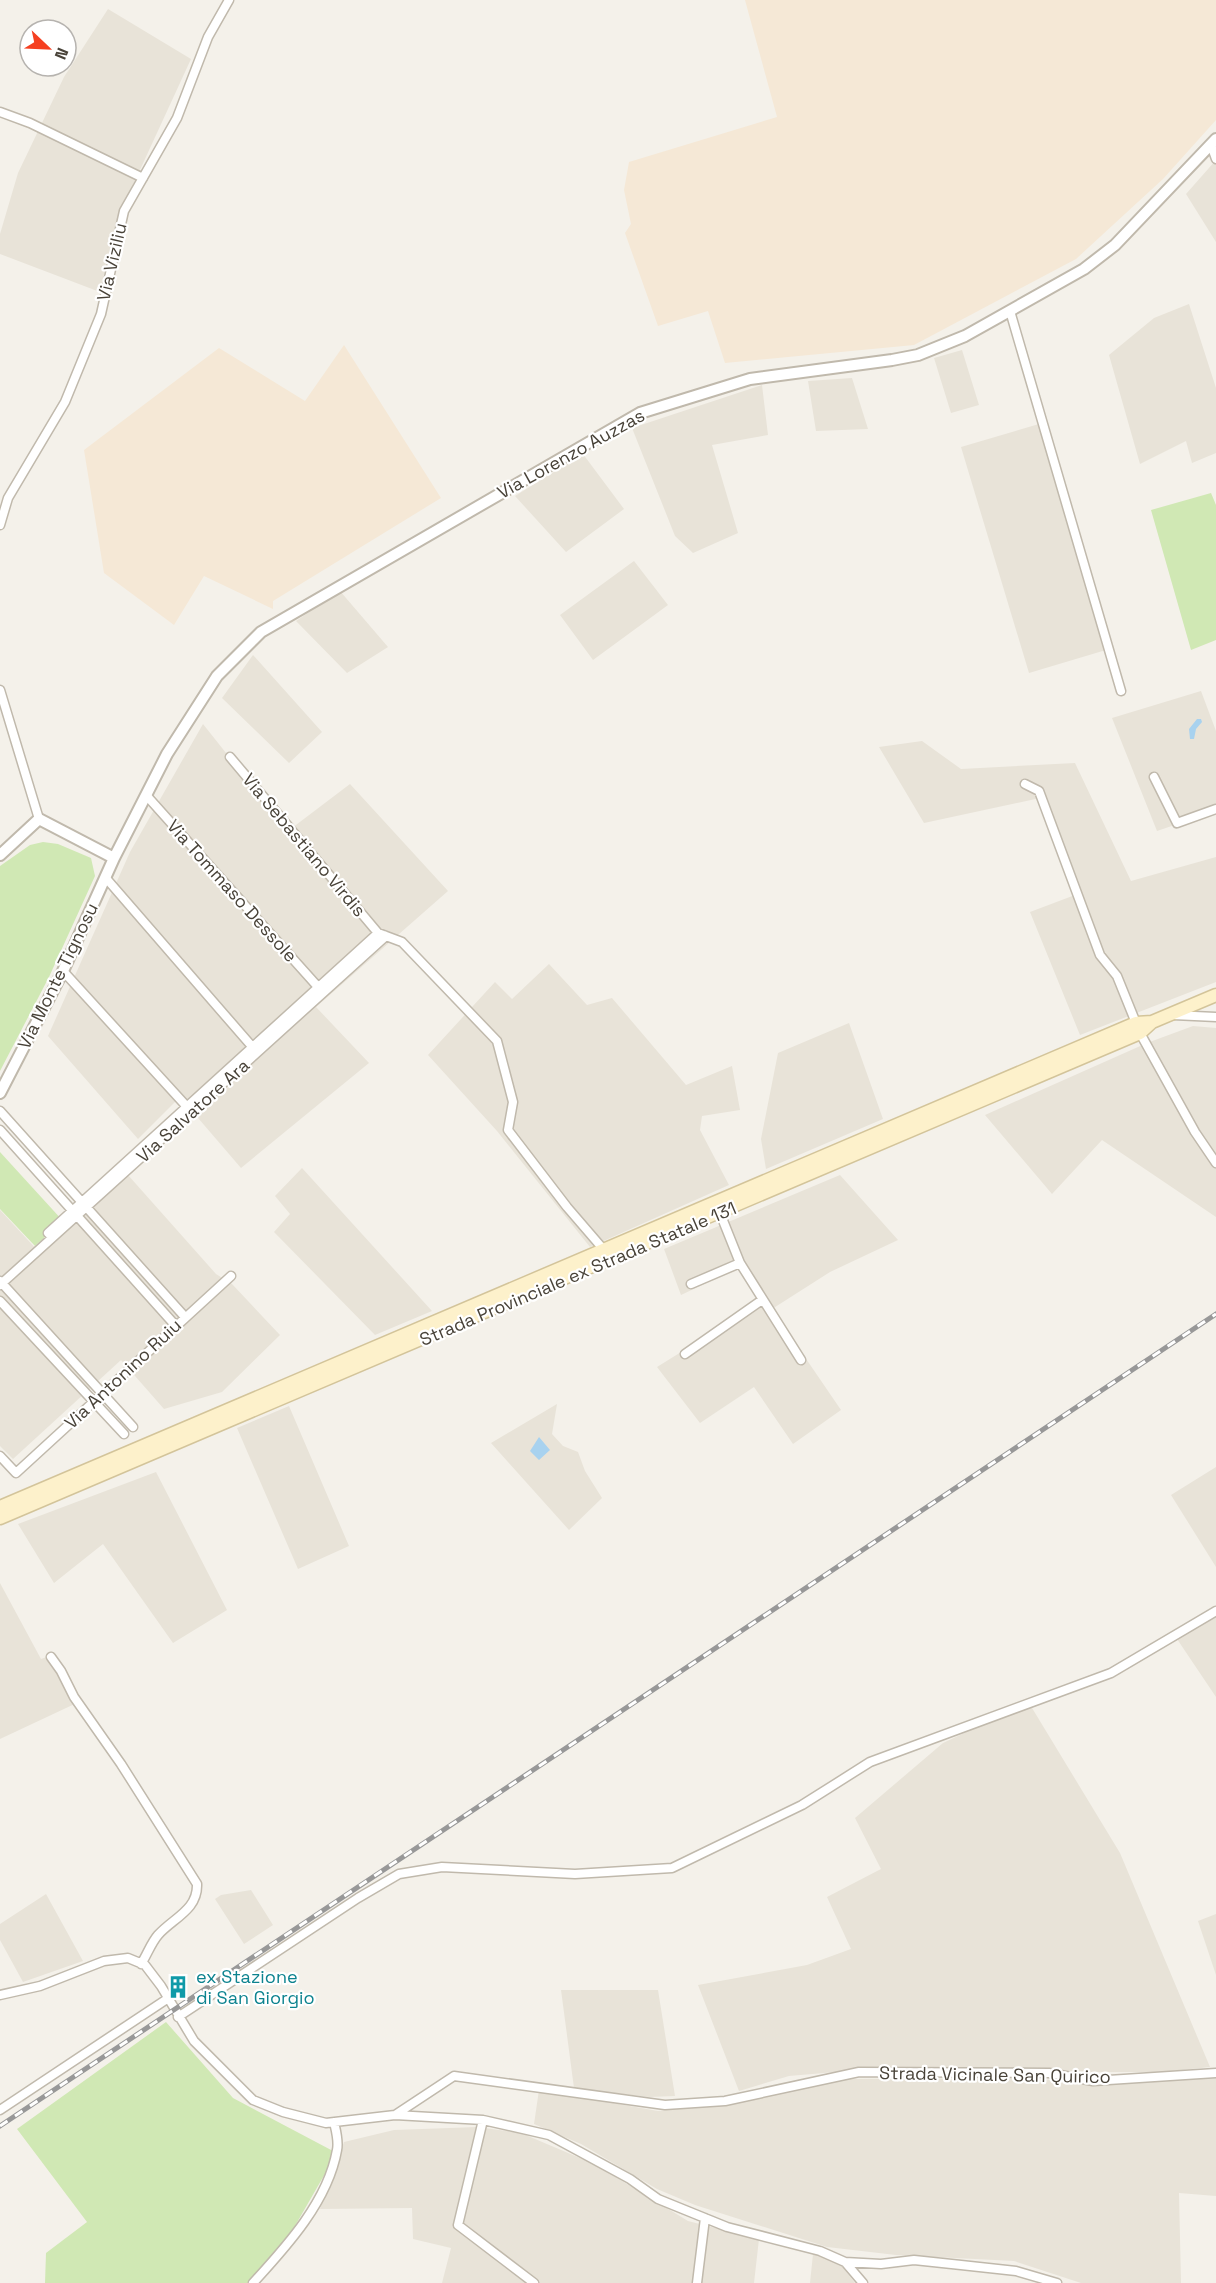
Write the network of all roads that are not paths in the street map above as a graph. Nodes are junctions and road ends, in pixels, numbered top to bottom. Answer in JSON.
{"nodes":[{"id":1,"x":229,"y":0,"type":"edge"},
{"id":2,"x":0,"y":112,"type":"edge"},
{"id":3,"x":1214,"y":142,"type":"edge"},
{"id":4,"x":1216,"y":159,"type":"edge"},
{"id":5,"x":143,"y":178,"type":"junction"},
{"id":6,"x":1010,"y":311,"type":"junction"},
{"id":7,"x":0,"y":525,"type":"edge"},
{"id":8,"x":0,"y":690,"type":"edge"},
{"id":9,"x":1121,"y":691,"type":"dead end"},
{"id":10,"x":230,"y":757,"type":"dead end"},
{"id":11,"x":1154,"y":777,"type":"dead end"},
{"id":12,"x":1025,"y":784,"type":"dead end"},
{"id":13,"x":146,"y":795,"type":"junction"},
{"id":14,"x":1216,"y":809,"type":"edge"},
{"id":15,"x":39,"y":819,"type":"junction"},
{"id":16,"x":0,"y":855,"type":"edge"},
{"id":17,"x":114,"y":858,"type":"junction"},
{"id":18,"x":105,"y":877,"type":"junction"},
{"id":19,"x":382,"y":934,"type":"junction"},
{"id":20,"x":63,"y":971,"type":"junction"},
{"id":21,"x":319,"y":987,"type":"junction"},
{"id":22,"x":1216,"y":995,"type":"edge"},
{"id":23,"x":1170,"y":1015,"type":"junction"},
{"id":24,"x":1216,"y":1017,"type":"edge"},
{"id":25,"x":1138,"y":1028,"type":"junction"},
{"id":26,"x":255,"y":1050,"type":"junction"},
{"id":27,"x":0,"y":1093,"type":"edge"},
{"id":28,"x":189,"y":1109,"type":"junction"},
{"id":29,"x":0,"y":1111,"type":"edge"},
{"id":30,"x":0,"y":1130,"type":"edge"},
{"id":31,"x":1216,"y":1163,"type":"edge"},
{"id":32,"x":84,"y":1205,"type":"junction"},
{"id":33,"x":75,"y":1213,"type":"junction"},
{"id":34,"x":720,"y":1213,"type":"junction"},
{"id":35,"x":604,"y":1250,"type":"junction"},
{"id":36,"x":740,"y":1263,"type":"junction"},
{"id":37,"x":231,"y":1276,"type":"dead end"},
{"id":38,"x":1,"y":1282,"type":"edge"},
{"id":39,"x":691,"y":1284,"type":"dead end"},
{"id":40,"x":762,"y":1300,"type":"junction"},
{"id":41,"x":0,"y":1301,"type":"edge"},
{"id":42,"x":185,"y":1317,"type":"junction"},
{"id":43,"x":176,"y":1325,"type":"junction"},
{"id":44,"x":685,"y":1354,"type":"dead end"},
{"id":45,"x":801,"y":1360,"type":"dead end"},
{"id":46,"x":102,"y":1394,"type":"junction"},
{"id":47,"x":93,"y":1402,"type":"junction"},
{"id":48,"x":133,"y":1427,"type":"dead end"},
{"id":49,"x":124,"y":1434,"type":"dead end"},
{"id":50,"x":0,"y":1455,"type":"edge"},
{"id":51,"x":0,"y":1507,"type":"edge"},
{"id":52,"x":0,"y":1518,"type":"edge"},
{"id":53,"x":1216,"y":1611,"type":"edge"},
{"id":54,"x":51,"y":1657,"type":"dead end"},
{"id":55,"x":141,"y":1964,"type":"junction"},
{"id":56,"x":0,"y":1995,"type":"edge"},
{"id":57,"x":167,"y":1999,"type":"junction"},
{"id":58,"x":178,"y":2017,"type":"junction"},
{"id":59,"x":1216,"y":2073,"type":"edge"},
{"id":60,"x":0,"y":2110,"type":"edge"},
{"id":61,"x":395,"y":2115,"type":"junction"},
{"id":62,"x":483,"y":2120,"type":"junction"},
{"id":63,"x":334,"y":2122,"type":"junction"},
{"id":64,"x":705,"y":2218,"type":"junction"},
{"id":65,"x":845,"y":2262,"type":"junction"},
{"id":66,"x":253,"y":2283,"type":"edge"},
{"id":67,"x":534,"y":2283,"type":"edge"},
{"id":68,"x":696,"y":2283,"type":"edge"},
{"id":69,"x":863,"y":2283,"type":"edge"},
{"id":70,"x":1056,"y":2283,"type":"edge"}],
"edges":[{"from":1,"to":5,"type":"street","name":"Via Viziliu"},
{"from":2,"to":5,"type":"street"},
{"from":3,"to":4,"type":"street"},
{"from":3,"to":6,"type":"street","name":"Via Lorenzo Auzzas"},
{"from":5,"to":7,"type":"street","name":"Via Viziliu"},
{"from":6,"to":9,"type":"street"},
{"from":6,"to":13,"type":"street","name":"Via Lorenzo Auzzas"},
{"from":8,"to":15,"type":"street"},
{"from":10,"to":19,"type":"street","name":"Via Sebastiano Virdis"},
{"from":11,"to":14,"type":"street"},
{"from":12,"to":25,"type":"street"},
{"from":13,"to":17,"type":"street","name":"Via Lorenzo Auzzas"},
{"from":13,"to":21,"type":"street","name":"Via Tommaso Dessole"},
{"from":15,"to":16,"type":"street"},
{"from":15,"to":17,"type":"street"},
{"from":17,"to":18,"type":"street","name":"Via Monte Tignosu"},
{"from":18,"to":20,"type":"street","name":"Via Monte Tignosu"},
{"from":18,"to":26,"type":"street"},
{"from":19,"to":21,"type":"street","name":"Via Salvatore Ara"},
{"from":19,"to":26,"type":"street","name":"Via Salvatore Ara"},
{"from":19,"to":35,"type":"street","name":"Via Sebastiano Virdis"},
{"from":20,"to":27,"type":"street","name":"Via Monte Tignosu"},
{"from":20,"to":28,"type":"street"},
{"from":21,"to":26,"type":"street","name":"Via Salvatore Ara"},
{"from":22,"to":23,"type":"main road","name":"Strada Provinciale ex Strada Statale 131"},
{"from":23,"to":24,"type":"street"},
{"from":23,"to":25,"type":"main road","name":"Strada Provinciale ex Strada Statale 131"},
{"from":25,"to":31,"type":"street"},
{"from":25,"to":34,"type":"main road","name":"Strada Provinciale ex Strada Statale 131"},
{"from":25,"to":35,"type":"main road","name":"Strada Provinciale ex Strada Statale 131"},
{"from":26,"to":28,"type":"street","name":"Via Salvatore Ara"},
{"from":28,"to":32,"type":"street","name":"Via Salvatore Ara"},
{"from":29,"to":32,"type":"street"},
{"from":30,"to":33,"type":"street"},
{"from":32,"to":33,"type":"street","name":"Via Salvatore Ara"},
{"from":32,"to":42,"type":"street"},
{"from":33,"to":38,"type":"street","name":"Via Salvatore Ara"},
{"from":33,"to":43,"type":"street"},
{"from":34,"to":36,"type":"street"},
{"from":34,"to":52,"type":"main road","name":"Strada Provinciale ex Strada Statale 131"},
{"from":35,"to":51,"type":"main road","name":"Strada Provinciale ex Strada Statale 131"},
{"from":36,"to":39,"type":"street"},
{"from":36,"to":40,"type":"street"},
{"from":37,"to":42,"type":"street","name":"Via Antonino Ruiu"},
{"from":38,"to":46,"type":"street"},
{"from":40,"to":44,"type":"street"},
{"from":40,"to":45,"type":"street"},
{"from":41,"to":47,"type":"street"},
{"from":42,"to":43,"type":"street","name":"Via Antonino Ruiu"},
{"from":43,"to":46,"type":"street","name":"Via Antonino Ruiu"},
{"from":46,"to":47,"type":"street","name":"Via Antonino Ruiu"},
{"from":46,"to":48,"type":"street"},
{"from":47,"to":49,"type":"street"},
{"from":47,"to":50,"type":"street","name":"Via Antonino Ruiu"},
{"from":53,"to":58,"type":"street"},
{"from":54,"to":55,"type":"street"},
{"from":55,"to":56,"type":"street"},
{"from":55,"to":57,"type":"street"},
{"from":57,"to":58,"type":"street"},
{"from":57,"to":60,"type":"street"},
{"from":58,"to":63,"type":"street"},
{"from":59,"to":61,"type":"street","name":"Strada Vicinale San Quirico"},
{"from":61,"to":62,"type":"street"},
{"from":61,"to":63,"type":"street"},
{"from":62,"to":64,"type":"street"},
{"from":62,"to":67,"type":"street"},
{"from":63,"to":66,"type":"street"},
{"from":64,"to":65,"type":"street"},
{"from":64,"to":68,"type":"street"},
{"from":65,"to":69,"type":"street"},
{"from":65,"to":70,"type":"street"}]}
